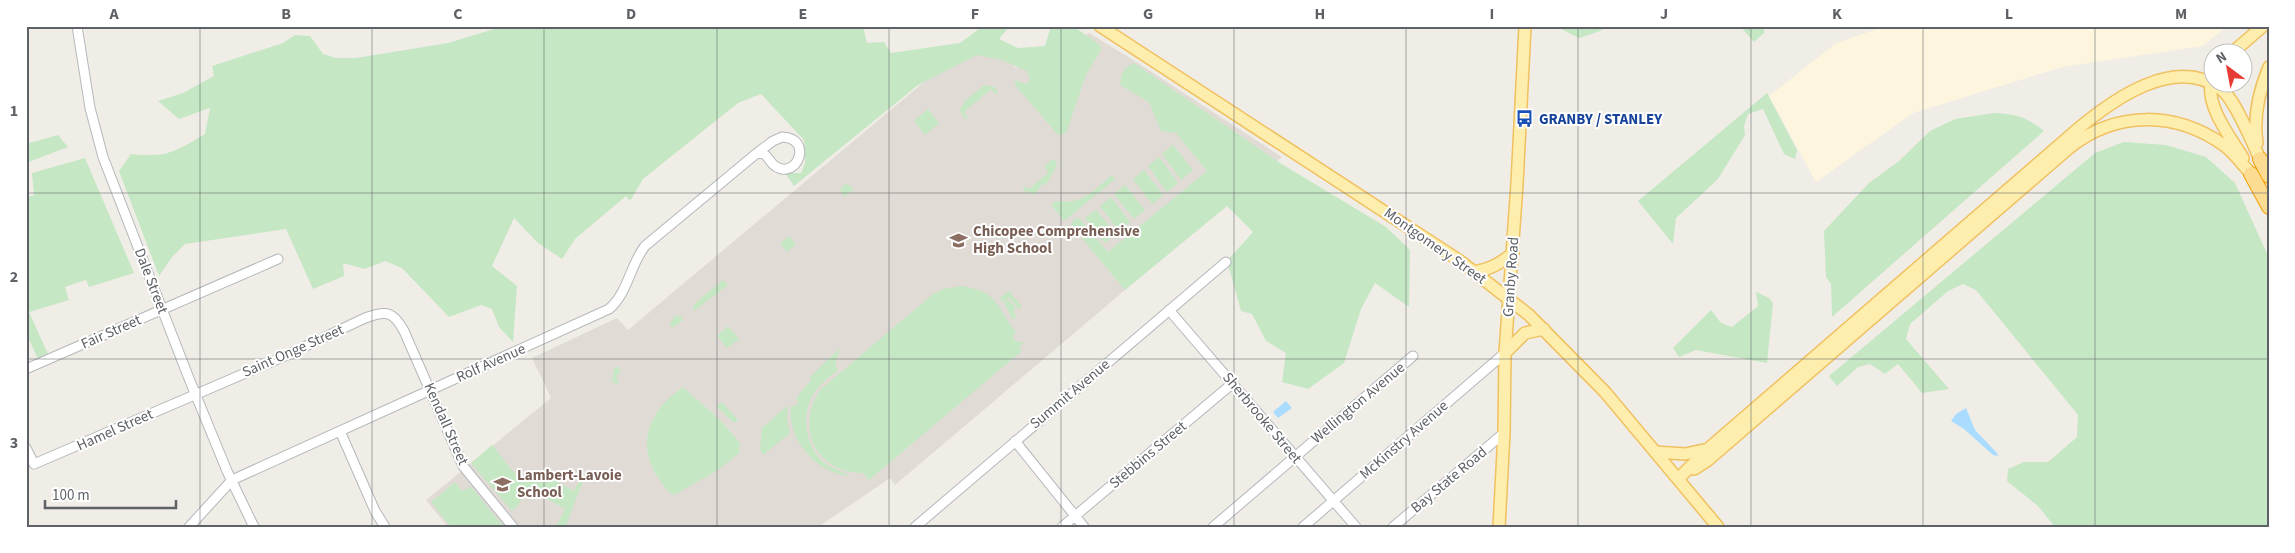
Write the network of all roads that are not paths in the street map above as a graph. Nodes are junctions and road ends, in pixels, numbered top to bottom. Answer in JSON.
{"nodes":[{"id":1,"x":77,"y":26,"type":"edge"},
{"id":2,"x":1100,"y":26,"type":"edge"},
{"id":3,"x":1525,"y":26,"type":"edge"},
{"id":4,"x":2263,"y":26,"type":"edge"},
{"id":5,"x":2245,"y":42,"type":"edge"},
{"id":6,"x":2269,"y":67,"type":"edge"},
{"id":7,"x":2202,"y":79,"type":"edge"},
{"id":8,"x":2213,"y":92,"type":"edge"},
{"id":9,"x":2224,"y":92,"type":"edge"},
{"id":10,"x":757,"y":153,"type":"junction"},
{"id":11,"x":2260,"y":159,"type":"junction"},
{"id":12,"x":2251,"y":174,"type":"junction"},
{"id":13,"x":2269,"y":176,"type":"edge"},
{"id":14,"x":2269,"y":207,"type":"edge"},
{"id":15,"x":1513,"y":253,"type":"junction"},
{"id":16,"x":278,"y":259,"type":"dead end"},
{"id":17,"x":1226,"y":262,"type":"dead end"},
{"id":18,"x":1474,"y":272,"type":"junction"},
{"id":19,"x":1510,"y":300,"type":"junction"},
{"id":20,"x":162,"y":309,"type":"junction"},
{"id":21,"x":1169,"y":310,"type":"junction"},
{"id":22,"x":390,"y":315,"type":"joint"},
{"id":23,"x":1544,"y":329,"type":"junction"},
{"id":24,"x":1505,"y":353,"type":"junction"},
{"id":25,"x":1413,"y":356,"type":"dead end"},
{"id":26,"x":26,"y":369,"type":"edge"},
{"id":27,"x":1233,"y":383,"type":"junction"},
{"id":28,"x":431,"y":389,"type":"junction"},
{"id":29,"x":196,"y":394,"type":"junction"},
{"id":30,"x":340,"y":431,"type":"junction"},
{"id":31,"x":1504,"y":433,"type":"junction"},
{"id":32,"x":1014,"y":441,"type":"junction"},
{"id":33,"x":26,"y":448,"type":"edge"},
{"id":34,"x":1708,"y":449,"type":"junction"},
{"id":35,"x":1655,"y":452,"type":"junction"},
{"id":36,"x":1295,"y":456,"type":"junction"},
{"id":37,"x":1678,"y":479,"type":"junction"},
{"id":38,"x":232,"y":480,"type":"junction"},
{"id":39,"x":1333,"y":502,"type":"junction"},
{"id":40,"x":1075,"y":516,"type":"junction"},
{"id":41,"x":189,"y":527,"type":"edge"},
{"id":42,"x":254,"y":527,"type":"edge"},
{"id":43,"x":385,"y":527,"type":"edge"},
{"id":44,"x":513,"y":527,"type":"edge"},
{"id":45,"x":915,"y":527,"type":"edge"},
{"id":46,"x":1062,"y":527,"type":"edge"},
{"id":47,"x":1084,"y":527,"type":"edge"},
{"id":48,"x":1213,"y":527,"type":"edge"},
{"id":49,"x":1302,"y":527,"type":"edge"},
{"id":50,"x":1356,"y":527,"type":"edge"},
{"id":51,"x":1393,"y":527,"type":"edge"},
{"id":52,"x":1499,"y":527,"type":"edge"},
{"id":53,"x":1718,"y":527,"type":"edge"}],
"edges":[{"from":1,"to":20,"type":"street","name":"Dale Street"},
{"from":2,"to":18,"type":"main road","name":"Montgomery Street"},
{"from":3,"to":15,"type":"main road","name":"Granby Road"},
{"from":4,"to":5,"type":"main road"},
{"from":6,"to":11,"type":"main road"},
{"from":7,"to":34,"type":"main road"},
{"from":8,"to":12,"type":"main road"},
{"from":9,"to":11,"type":"main road"},
{"from":10,"to":10,"type":"street","name":"Rolf Avenue"},
{"from":10,"to":28,"type":"street","name":"Rolf Avenue"},
{"from":11,"to":13,"type":"highway"},
{"from":12,"to":14,"type":"highway"},
{"from":12,"to":37,"type":"main road"},
{"from":15,"to":18,"type":"main road"},
{"from":15,"to":19,"type":"main road","name":"Granby Road"},
{"from":16,"to":20,"type":"street","name":"Fair Street"},
{"from":17,"to":21,"type":"street","name":"Summit Avenue"},
{"from":18,"to":19,"type":"main road","name":"Montgomery Street"},
{"from":19,"to":23,"type":"main road","name":"Montgomery Street"},
{"from":19,"to":24,"type":"main road","name":"Granby Road"},
{"from":20,"to":26,"type":"street","name":"Fair Street"},
{"from":20,"to":29,"type":"street","name":"Dale Street"},
{"from":21,"to":27,"type":"street","name":"Sherbrooke Street"},
{"from":21,"to":32,"type":"street","name":"Summit Avenue"},
{"from":22,"to":28,"type":"street","name":"Kendall Street"},
{"from":22,"to":29,"type":"street","name":"Saint Onge Street"},
{"from":23,"to":24,"type":"main road"},
{"from":23,"to":35,"type":"main road","name":"Montgomery Street"},
{"from":24,"to":31,"type":"main road","name":"Granby Road"},
{"from":24,"to":39,"type":"street","name":"McKinstry Avenue"},
{"from":25,"to":36,"type":"street","name":"Wellington Avenue"},
{"from":27,"to":36,"type":"street","name":"Sherbrooke Street"},
{"from":27,"to":40,"type":"street","name":"Stebbins Street"},
{"from":28,"to":30,"type":"street","name":"Rolf Avenue"},
{"from":28,"to":44,"type":"street","name":"Kendall Street"},
{"from":29,"to":33,"type":"street","name":"Hamel Street"},
{"from":29,"to":38,"type":"street","name":"Dale Street"},
{"from":30,"to":38,"type":"street","name":"Rolf Avenue"},
{"from":30,"to":43,"type":"street"},
{"from":31,"to":51,"type":"street","name":"Bay State Road"},
{"from":31,"to":52,"type":"main road","name":"Granby Road"},
{"from":32,"to":40,"type":"street"},
{"from":32,"to":45,"type":"street","name":"Summit Avenue"},
{"from":34,"to":35,"type":"main road"},
{"from":34,"to":37,"type":"main road"},
{"from":35,"to":37,"type":"main road","name":"Montgomery Street"},
{"from":36,"to":39,"type":"street","name":"Sherbrooke Street"},
{"from":36,"to":48,"type":"street","name":"Wellington Avenue"},
{"from":37,"to":53,"type":"main road","name":"Montgomery Street"},
{"from":38,"to":41,"type":"street","name":"Rolf Avenue"},
{"from":38,"to":42,"type":"street","name":"Dale Street"},
{"from":39,"to":49,"type":"street","name":"McKinstry Avenue"},
{"from":39,"to":50,"type":"street","name":"Sherbrooke Street"},
{"from":40,"to":46,"type":"street","name":"Stebbins Street"},
{"from":40,"to":47,"type":"street"}]}
